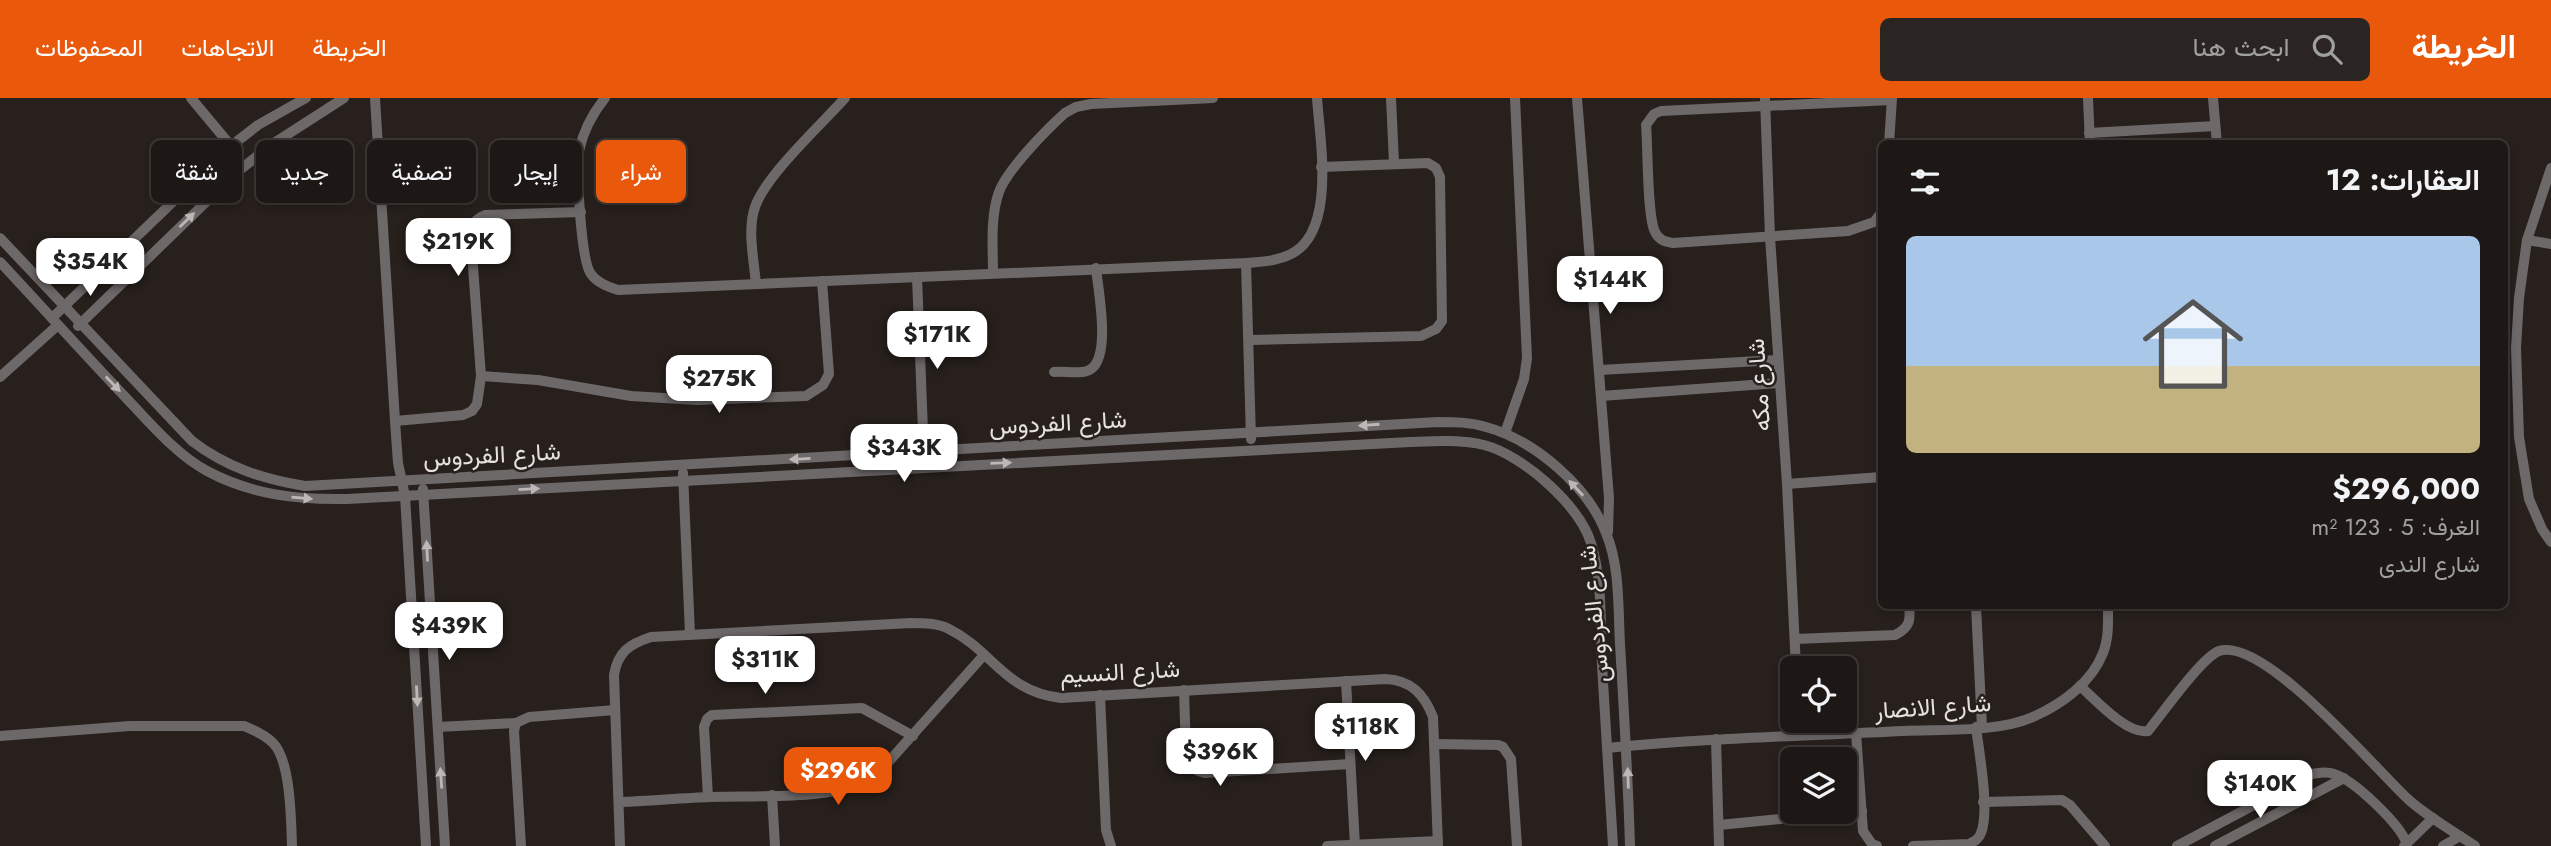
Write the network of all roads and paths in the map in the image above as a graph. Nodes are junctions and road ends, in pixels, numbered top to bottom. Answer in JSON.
{"nodes":[{"id":1,"x":191,"y":98,"type":"edge"},
{"id":2,"x":306,"y":98,"type":"edge"},
{"id":3,"x":344,"y":98,"type":"edge"},
{"id":4,"x":375,"y":98,"type":"edge"},
{"id":5,"x":605,"y":98,"type":"edge"},
{"id":6,"x":845,"y":98,"type":"edge"},
{"id":7,"x":1213,"y":98,"type":"edge"},
{"id":8,"x":1318,"y":98,"type":"edge"},
{"id":9,"x":1391,"y":98,"type":"edge"},
{"id":10,"x":1515,"y":98,"type":"edge"},
{"id":11,"x":1577,"y":98,"type":"edge"},
{"id":12,"x":2088,"y":98,"type":"edge"},
{"id":13,"x":2213,"y":98,"type":"edge"},
{"id":14,"x":1891,"y":99,"type":"edge"},
{"id":15,"x":1765,"y":102,"type":"edge"},
{"id":16,"x":2215,"y":126,"type":"junction"},
{"id":17,"x":2090,"y":138,"type":"edge"},
{"id":18,"x":226,"y":140,"type":"edge"},
{"id":19,"x":239,"y":140,"type":"edge"},
{"id":20,"x":1889,"y":140,"type":"edge"},
{"id":21,"x":2217,"y":140,"type":"edge"},
{"id":22,"x":1394,"y":163,"type":"junction"},
{"id":23,"x":1321,"y":167,"type":"junction"},
{"id":24,"x":2551,"y":168,"type":"edge"},
{"id":25,"x":172,"y":203,"type":"edge"},
{"id":26,"x":581,"y":212,"type":"junction"},
{"id":27,"x":1878,"y":217,"type":"edge"},
{"id":28,"x":1770,"y":237,"type":"junction"},
{"id":29,"x":0,"y":238,"type":"edge"},
{"id":30,"x":2527,"y":240,"type":"junction"},
{"id":31,"x":2551,"y":244,"type":"edge"},
{"id":32,"x":0,"y":262,"type":"edge"},
{"id":33,"x":1247,"y":263,"type":"junction"},
{"id":34,"x":1096,"y":268,"type":"junction"},
{"id":35,"x":993,"y":273,"type":"junction"},
{"id":36,"x":96,"y":276,"type":"junction"},
{"id":37,"x":918,"y":277,"type":"junction"},
{"id":38,"x":822,"y":281,"type":"junction"},
{"id":39,"x":756,"y":284,"type":"junction"},
{"id":40,"x":48,"y":288,"type":"junction"},
{"id":41,"x":113,"y":293,"type":"junction"},
{"id":42,"x":35,"y":300,"type":"junction"},
{"id":43,"x":64,"y":306,"type":"junction"},
{"id":44,"x":55,"y":321,"type":"junction"},
{"id":45,"x":81,"y":323,"type":"junction"},
{"id":46,"x":68,"y":335,"type":"junction"},
{"id":47,"x":1250,"y":340,"type":"junction"},
{"id":48,"x":101,"y":346,"type":"junction"},
{"id":49,"x":89,"y":358,"type":"junction"},
{"id":50,"x":1777,"y":360,"type":"junction"},
{"id":51,"x":1600,"y":370,"type":"junction"},
{"id":52,"x":1054,"y":372,"type":"dead end"},
{"id":53,"x":481,"y":376,"type":"junction"},
{"id":54,"x":0,"y":377,"type":"edge"},
{"id":55,"x":1779,"y":383,"type":"junction"},
{"id":56,"x":1601,"y":396,"type":"junction"},
{"id":57,"x":395,"y":421,"type":"junction"},
{"id":58,"x":1250,"y":433,"type":"junction"},
{"id":59,"x":1505,"y":433,"type":"junction"},
{"id":60,"x":1251,"y":449,"type":"junction"},
{"id":61,"x":924,"y":452,"type":"junction"},
{"id":62,"x":683,"y":465,"type":"junction"},
{"id":63,"x":925,"y":467,"type":"junction"},
{"id":64,"x":591,"y":470,"type":"junction"},
{"id":65,"x":1878,"y":477,"type":"edge"},
{"id":66,"x":423,"y":480,"type":"junction"},
{"id":67,"x":683,"y":480,"type":"junction"},
{"id":68,"x":403,"y":481,"type":"junction"},
{"id":69,"x":1787,"y":484,"type":"junction"},
{"id":70,"x":593,"y":485,"type":"junction"},
{"id":71,"x":424,"y":494,"type":"junction"},
{"id":72,"x":405,"y":496,"type":"junction"},
{"id":73,"x":1607,"y":535,"type":"junction"},
{"id":74,"x":2551,"y":542,"type":"edge"},
{"id":75,"x":1909,"y":609,"type":"edge"},
{"id":76,"x":1976,"y":609,"type":"edge"},
{"id":77,"x":2108,"y":609,"type":"edge"},
{"id":78,"x":690,"y":634,"type":"junction"},
{"id":79,"x":1795,"y":639,"type":"junction"},
{"id":80,"x":984,"y":655,"type":"junction"},
{"id":81,"x":1796,"y":656,"type":"edge"},
{"id":82,"x":1346,"y":681,"type":"junction"},
{"id":83,"x":2080,"y":686,"type":"junction"},
{"id":84,"x":1184,"y":690,"type":"junction"},
{"id":85,"x":1100,"y":695,"type":"junction"},
{"id":86,"x":615,"y":710,"type":"junction"},
{"id":87,"x":516,"y":723,"type":"junction"},
{"id":88,"x":438,"y":727,"type":"junction"},
{"id":89,"x":1979,"y":727,"type":"junction"},
{"id":90,"x":1801,"y":733,"type":"edge"},
{"id":91,"x":1856,"y":733,"type":"joint"},
{"id":92,"x":1857,"y":733,"type":"edge"},
{"id":93,"x":0,"y":736,"type":"edge"},
{"id":94,"x":912,"y":736,"type":"junction"},
{"id":95,"x":1801,"y":736,"type":"junction"},
{"id":96,"x":1717,"y":739,"type":"junction"},
{"id":97,"x":1435,"y":744,"type":"junction"},
{"id":98,"x":1626,"y":746,"type":"junction"},
{"id":99,"x":1607,"y":748,"type":"junction"},
{"id":100,"x":1350,"y":764,"type":"junction"},
{"id":101,"x":2344,"y":778,"type":"junction"},
{"id":102,"x":772,"y":795,"type":"junction"},
{"id":103,"x":708,"y":797,"type":"junction"},
{"id":104,"x":620,"y":802,"type":"junction"},
{"id":105,"x":1983,"y":802,"type":"junction"},
{"id":106,"x":1862,"y":811,"type":"junction"},
{"id":107,"x":2433,"y":818,"type":"junction"},
{"id":108,"x":1719,"y":825,"type":"junction"},
{"id":109,"x":2460,"y":836,"type":"junction"},
{"id":110,"x":1438,"y":843,"type":"edge"},
{"id":111,"x":1355,"y":845,"type":"edge"},
{"id":112,"x":2405,"y":845,"type":"edge"},
{"id":113,"x":292,"y":846,"type":"edge"},
{"id":114,"x":426,"y":846,"type":"edge"},
{"id":115,"x":445,"y":846,"type":"edge"},
{"id":116,"x":521,"y":846,"type":"edge"},
{"id":117,"x":620,"y":846,"type":"edge"},
{"id":118,"x":775,"y":846,"type":"edge"},
{"id":119,"x":1111,"y":846,"type":"edge"},
{"id":120,"x":1327,"y":846,"type":"edge"},
{"id":121,"x":1517,"y":846,"type":"edge"},
{"id":122,"x":1613,"y":846,"type":"edge"},
{"id":123,"x":1630,"y":846,"type":"edge"},
{"id":124,"x":1719,"y":846,"type":"edge"},
{"id":125,"x":1877,"y":846,"type":"edge"},
{"id":126,"x":1913,"y":846,"type":"edge"},
{"id":127,"x":2105,"y":846,"type":"edge"},
{"id":128,"x":2177,"y":846,"type":"edge"},
{"id":129,"x":2215,"y":846,"type":"edge"},
{"id":130,"x":2443,"y":846,"type":"edge"},
{"id":131,"x":2474,"y":846,"type":"edge"}],
"edges":[{"from":1,"to":18,"type":"street"},
{"from":2,"to":19,"type":"street"},
{"from":41,"to":3,"type":"street","one_way":true},
{"from":4,"to":57,"type":"street"},
{"from":5,"to":26,"type":"street"},
{"from":6,"to":39,"type":"street"},
{"from":7,"to":35,"type":"street"},
{"from":8,"to":23,"type":"street"},
{"from":9,"to":22,"type":"street"},
{"from":10,"to":59,"type":"street"},
{"from":11,"to":51,"type":"street"},
{"from":12,"to":17,"type":"street"},
{"from":13,"to":16,"type":"street"},
{"from":14,"to":15,"type":"street"},
{"from":14,"to":20,"type":"street"},
{"from":15,"to":28,"type":"street","name":"شارع مكه"},
{"from":15,"to":28,"type":"street"},
{"from":16,"to":17,"type":"street"},
{"from":16,"to":21,"type":"street"},
{"from":22,"to":23,"type":"street"},
{"from":22,"to":47,"type":"street"},
{"from":23,"to":33,"type":"street"},
{"from":24,"to":30,"type":"street"},
{"from":25,"to":36,"type":"street"},
{"from":26,"to":39,"type":"street"},
{"from":26,"to":53,"type":"street"},
{"from":27,"to":28,"type":"street"},
{"from":28,"to":50,"type":"street","name":"شارع مكه"},
{"from":29,"to":40,"type":"street","name":"شارع الفردوس"},
{"from":30,"to":31,"type":"street"},
{"from":30,"to":74,"type":"street"},
{"from":32,"to":42,"type":"street","name":"شارع الفردوس"},
{"from":33,"to":34,"type":"street"},
{"from":33,"to":47,"type":"street"},
{"from":34,"to":35,"type":"street"},
{"from":34,"to":52,"type":"street"},
{"from":35,"to":37,"type":"street"},
{"from":36,"to":41,"type":"street"},
{"from":36,"to":43,"type":"street"},
{"from":37,"to":38,"type":"street"},
{"from":37,"to":61,"type":"street"},
{"from":38,"to":39,"type":"street"},
{"from":38,"to":53,"type":"street"},
{"from":40,"to":42,"type":"street"},
{"from":40,"to":43,"type":"street","name":"شارع الفردوس"},
{"from":41,"to":45,"type":"street"},
{"from":42,"to":44,"type":"street","name":"شارع الفردوس"},
{"from":43,"to":44,"type":"street"},
{"from":43,"to":45,"type":"street","name":"شارع الفردوس"},
{"from":44,"to":46,"type":"street","name":"شارع الفردوس"},
{"from":44,"to":54,"type":"street"},
{"from":45,"to":46,"type":"street"},
{"from":45,"to":48,"type":"street","name":"شارع الفردوس"},
{"from":46,"to":49,"type":"street","name":"شارع الفردوس"},
{"from":47,"to":58,"type":"street"},
{"from":48,"to":49,"type":"street"},
{"from":48,"to":68,"type":"street","name":"شارع الفردوس"},
{"from":49,"to":72,"type":"street","name":"شارع الفردوس","one_way":true},
{"from":50,"to":51,"type":"street"},
{"from":50,"to":55,"type":"street","name":"شارع مكه"},
{"from":51,"to":56,"type":"street"},
{"from":53,"to":57,"type":"street"},
{"from":55,"to":56,"type":"street"},
{"from":55,"to":69,"type":"street","name":"شارع مكه"},
{"from":56,"to":73,"type":"street"},
{"from":57,"to":68,"type":"street"},
{"from":59,"to":58,"type":"street","name":"شارع الفردوس","one_way":true},
{"from":58,"to":60,"type":"street"},
{"from":58,"to":61,"type":"street","name":"شارع الفردوس"},
{"from":73,"to":59,"type":"street","name":"شارع الفردوس","one_way":true},
{"from":63,"to":60,"type":"street","name":"شارع الفردوس","one_way":true},
{"from":60,"to":99,"type":"street","name":"شارع الفردوس"},
{"from":61,"to":62,"type":"street","name":"شارع الفردوس","one_way":true},
{"from":61,"to":63,"type":"street"},
{"from":62,"to":64,"type":"street","name":"شارع الفردوس"},
{"from":62,"to":67,"type":"street"},
{"from":63,"to":67,"type":"street","name":"شارع الفردوس"},
{"from":64,"to":66,"type":"street","name":"شارع الفردوس"},
{"from":64,"to":70,"type":"street"},
{"from":65,"to":69,"type":"street"},
{"from":66,"to":68,"type":"street","name":"شارع الفردوس"},
{"from":66,"to":71,"type":"street"},
{"from":67,"to":70,"type":"street","name":"شارع الفردوس"},
{"from":67,"to":78,"type":"street"},
{"from":68,"to":72,"type":"street"},
{"from":69,"to":79,"type":"street","name":"شارع مكه"},
{"from":71,"to":70,"type":"street","name":"شارع الفردوس","one_way":true},
{"from":71,"to":72,"type":"street","name":"شارع الفردوس"},
{"from":88,"to":71,"type":"street","one_way":true},
{"from":72,"to":114,"type":"street","one_way":true},
{"from":73,"to":98,"type":"street","name":"شارع الفردوس"},
{"from":75,"to":79,"type":"street"},
{"from":76,"to":89,"type":"street"},
{"from":77,"to":83,"type":"street","name":"شارع الانصار"},
{"from":78,"to":80,"type":"street","name":"شارع النسيم"},
{"from":78,"to":86,"type":"street","name":"شارع النسيم"},
{"from":79,"to":81,"type":"street","name":"شارع مكه"},
{"from":80,"to":85,"type":"street","name":"شارع النسيم"},
{"from":80,"to":94,"type":"street"},
{"from":82,"to":84,"type":"street","name":"شارع النسيم"},
{"from":82,"to":97,"type":"street","name":"شارع النسيم"},
{"from":82,"to":100,"type":"street"},
{"from":83,"to":89,"type":"street","name":"شارع الانصار"},
{"from":83,"to":107,"type":"street"},
{"from":84,"to":85,"type":"street","name":"شارع النسيم"},
{"from":84,"to":100,"type":"street"},
{"from":85,"to":119,"type":"street"},
{"from":86,"to":87,"type":"street"},
{"from":86,"to":104,"type":"street"},
{"from":87,"to":88,"type":"street"},
{"from":87,"to":116,"type":"street"},
{"from":115,"to":88,"type":"street","one_way":true},
{"from":89,"to":92,"type":"street","name":"شارع الانصار"},
{"from":89,"to":105,"type":"street"},
{"from":90,"to":95,"type":"street"},
{"from":91,"to":95,"type":"street","name":"شارع الانصار"},
{"from":91,"to":106,"type":"street"},
{"from":93,"to":113,"type":"street"},
{"from":94,"to":102,"type":"street"},
{"from":94,"to":103,"type":"street"},
{"from":95,"to":96,"type":"street","name":"شارع الانصار"},
{"from":96,"to":98,"type":"street","name":"شارع الانصار"},
{"from":96,"to":108,"type":"street"},
{"from":97,"to":110,"type":"street","name":"شارع النسيم"},
{"from":97,"to":121,"type":"street"},
{"from":98,"to":99,"type":"street","name":"شارع الانصار"},
{"from":123,"to":98,"type":"street","name":"شارع الفردوس","one_way":true},
{"from":99,"to":122,"type":"street","name":"شارع الفردوس"},
{"from":100,"to":111,"type":"street"},
{"from":101,"to":112,"type":"street"},
{"from":101,"to":128,"type":"street"},
{"from":101,"to":129,"type":"street"},
{"from":102,"to":103,"type":"street"},
{"from":102,"to":118,"type":"street"},
{"from":103,"to":104,"type":"street"},
{"from":104,"to":117,"type":"street"},
{"from":105,"to":126,"type":"street"},
{"from":105,"to":127,"type":"street"},
{"from":106,"to":108,"type":"street"},
{"from":106,"to":125,"type":"street"},
{"from":107,"to":109,"type":"street"},
{"from":107,"to":112,"type":"street"},
{"from":108,"to":124,"type":"street"},
{"from":109,"to":130,"type":"street"},
{"from":109,"to":131,"type":"street"},
{"from":110,"to":111,"type":"street"},
{"from":111,"to":120,"type":"street"}]}
